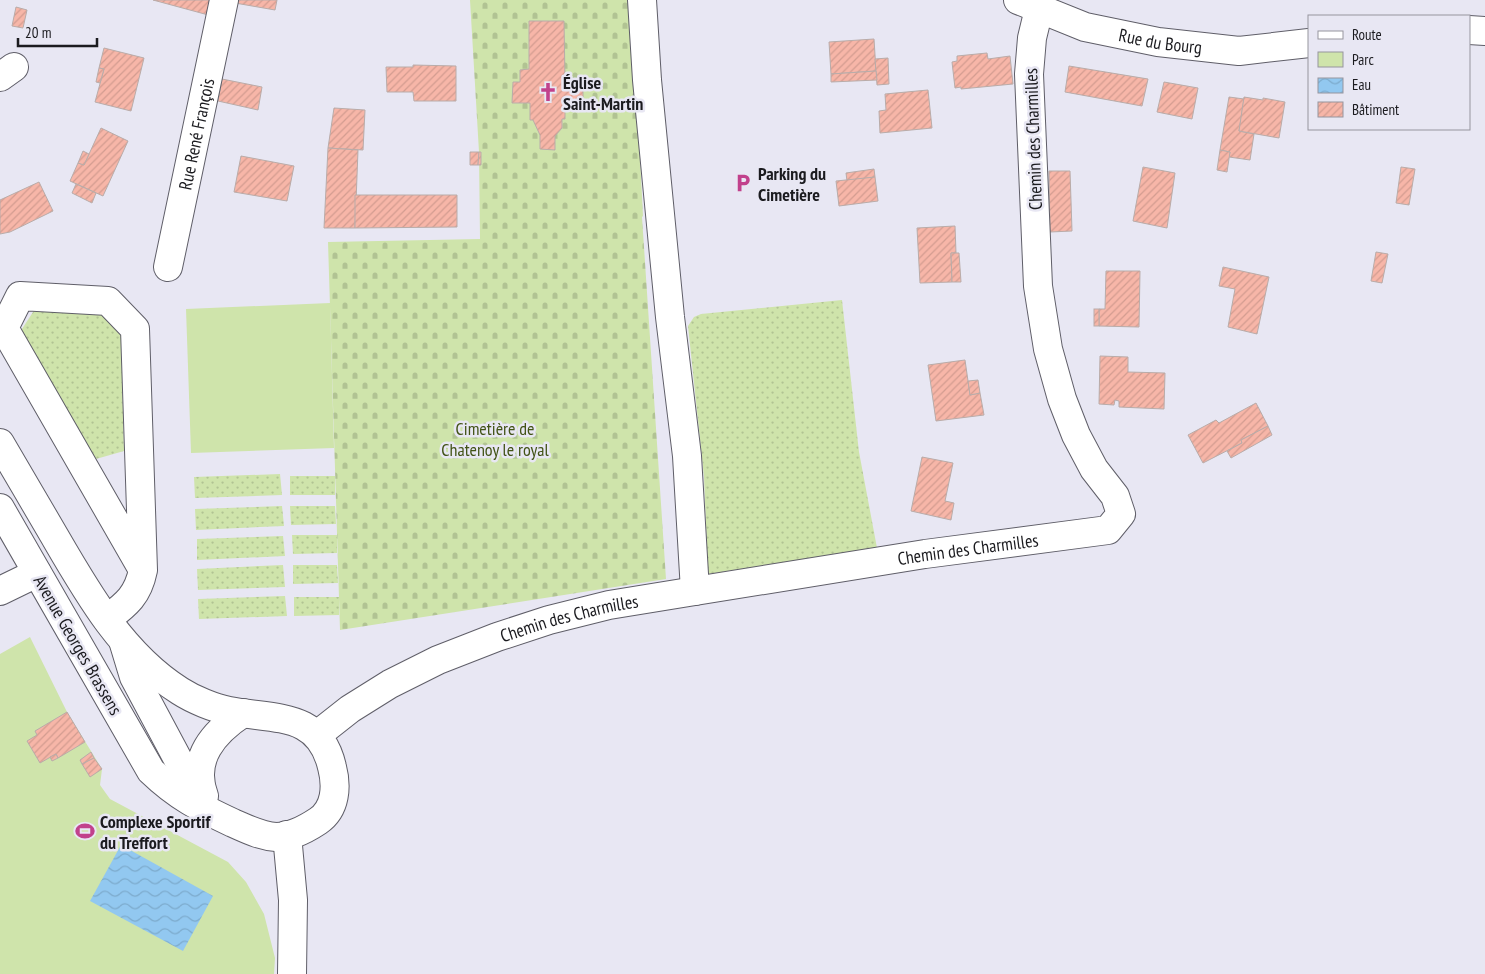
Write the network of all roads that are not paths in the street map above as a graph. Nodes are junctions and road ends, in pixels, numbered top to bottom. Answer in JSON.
{"nodes":[{"id":1,"x":224,"y":0,"type":"edge"},
{"id":2,"x":642,"y":0,"type":"edge"},
{"id":3,"x":1028,"y":5,"type":"edge"},
{"id":4,"x":1470,"y":30,"type":"edge"},
{"id":5,"x":1485,"y":31,"type":"edge"},
{"id":6,"x":1308,"y":43,"type":"edge"},
{"id":7,"x":168,"y":267,"type":"dead end"},
{"id":8,"x":0,"y":442,"type":"edge"},
{"id":9,"x":0,"y":508,"type":"edge"},
{"id":10,"x":143,"y":570,"type":"junction"},
{"id":11,"x":37,"y":573,"type":"junction"},
{"id":12,"x":695,"y":590,"type":"junction"},
{"id":13,"x":0,"y":591,"type":"edge"},
{"id":14,"x":107,"y":619,"type":"junction"},
{"id":15,"x":123,"y":641,"type":"junction"},
{"id":16,"x":243,"y":713,"type":"junction"},
{"id":17,"x":317,"y":735,"type":"junction"},
{"id":18,"x":171,"y":772,"type":"junction"},
{"id":19,"x":201,"y":787,"type":"junction"},
{"id":20,"x":212,"y":813,"type":"junction"},
{"id":21,"x":287,"y":835,"type":"junction"},
{"id":22,"x":292,"y":974,"type":"edge"}],
"edges":[{"from":1,"to":7,"type":"street","name":"Rue René François"},
{"from":2,"to":12,"type":"street"},
{"from":3,"to":6,"type":"street","name":"Rue du Bourg"},
{"from":3,"to":12,"type":"street","name":"Chemin des Charmilles"},
{"from":4,"to":5,"type":"street"},
{"from":8,"to":14,"type":"street","name":"Avenue Georges Brassens"},
{"from":9,"to":11,"type":"street","name":"Avenue Georges Brassens"},
{"from":10,"to":10,"type":"street"},
{"from":10,"to":14,"type":"street"},
{"from":11,"to":13,"type":"street"},
{"from":11,"to":18,"type":"street","name":"Avenue Georges Brassens"},
{"from":12,"to":17,"type":"street","name":"Chemin des Charmilles"},
{"from":14,"to":15,"type":"street","name":"Avenue Georges Brassens"},
{"from":15,"to":16,"type":"street","name":"Avenue Georges Brassens"},
{"from":15,"to":18,"type":"street","name":"Avenue Georges Brassens"},
{"from":16,"to":17,"type":"street","name":"Avenue Georges Brassens"},
{"from":16,"to":19,"type":"street","name":"Avenue Georges Brassens"},
{"from":17,"to":21,"type":"street","name":"Avenue Georges Brassens"},
{"from":18,"to":19,"type":"street","name":"Avenue Georges Brassens"},
{"from":18,"to":20,"type":"street","name":"Avenue Georges Brassens"},
{"from":19,"to":20,"type":"street","name":"Avenue Georges Brassens"},
{"from":20,"to":21,"type":"street","name":"Avenue Georges Brassens"},
{"from":21,"to":22,"type":"street"}]}
